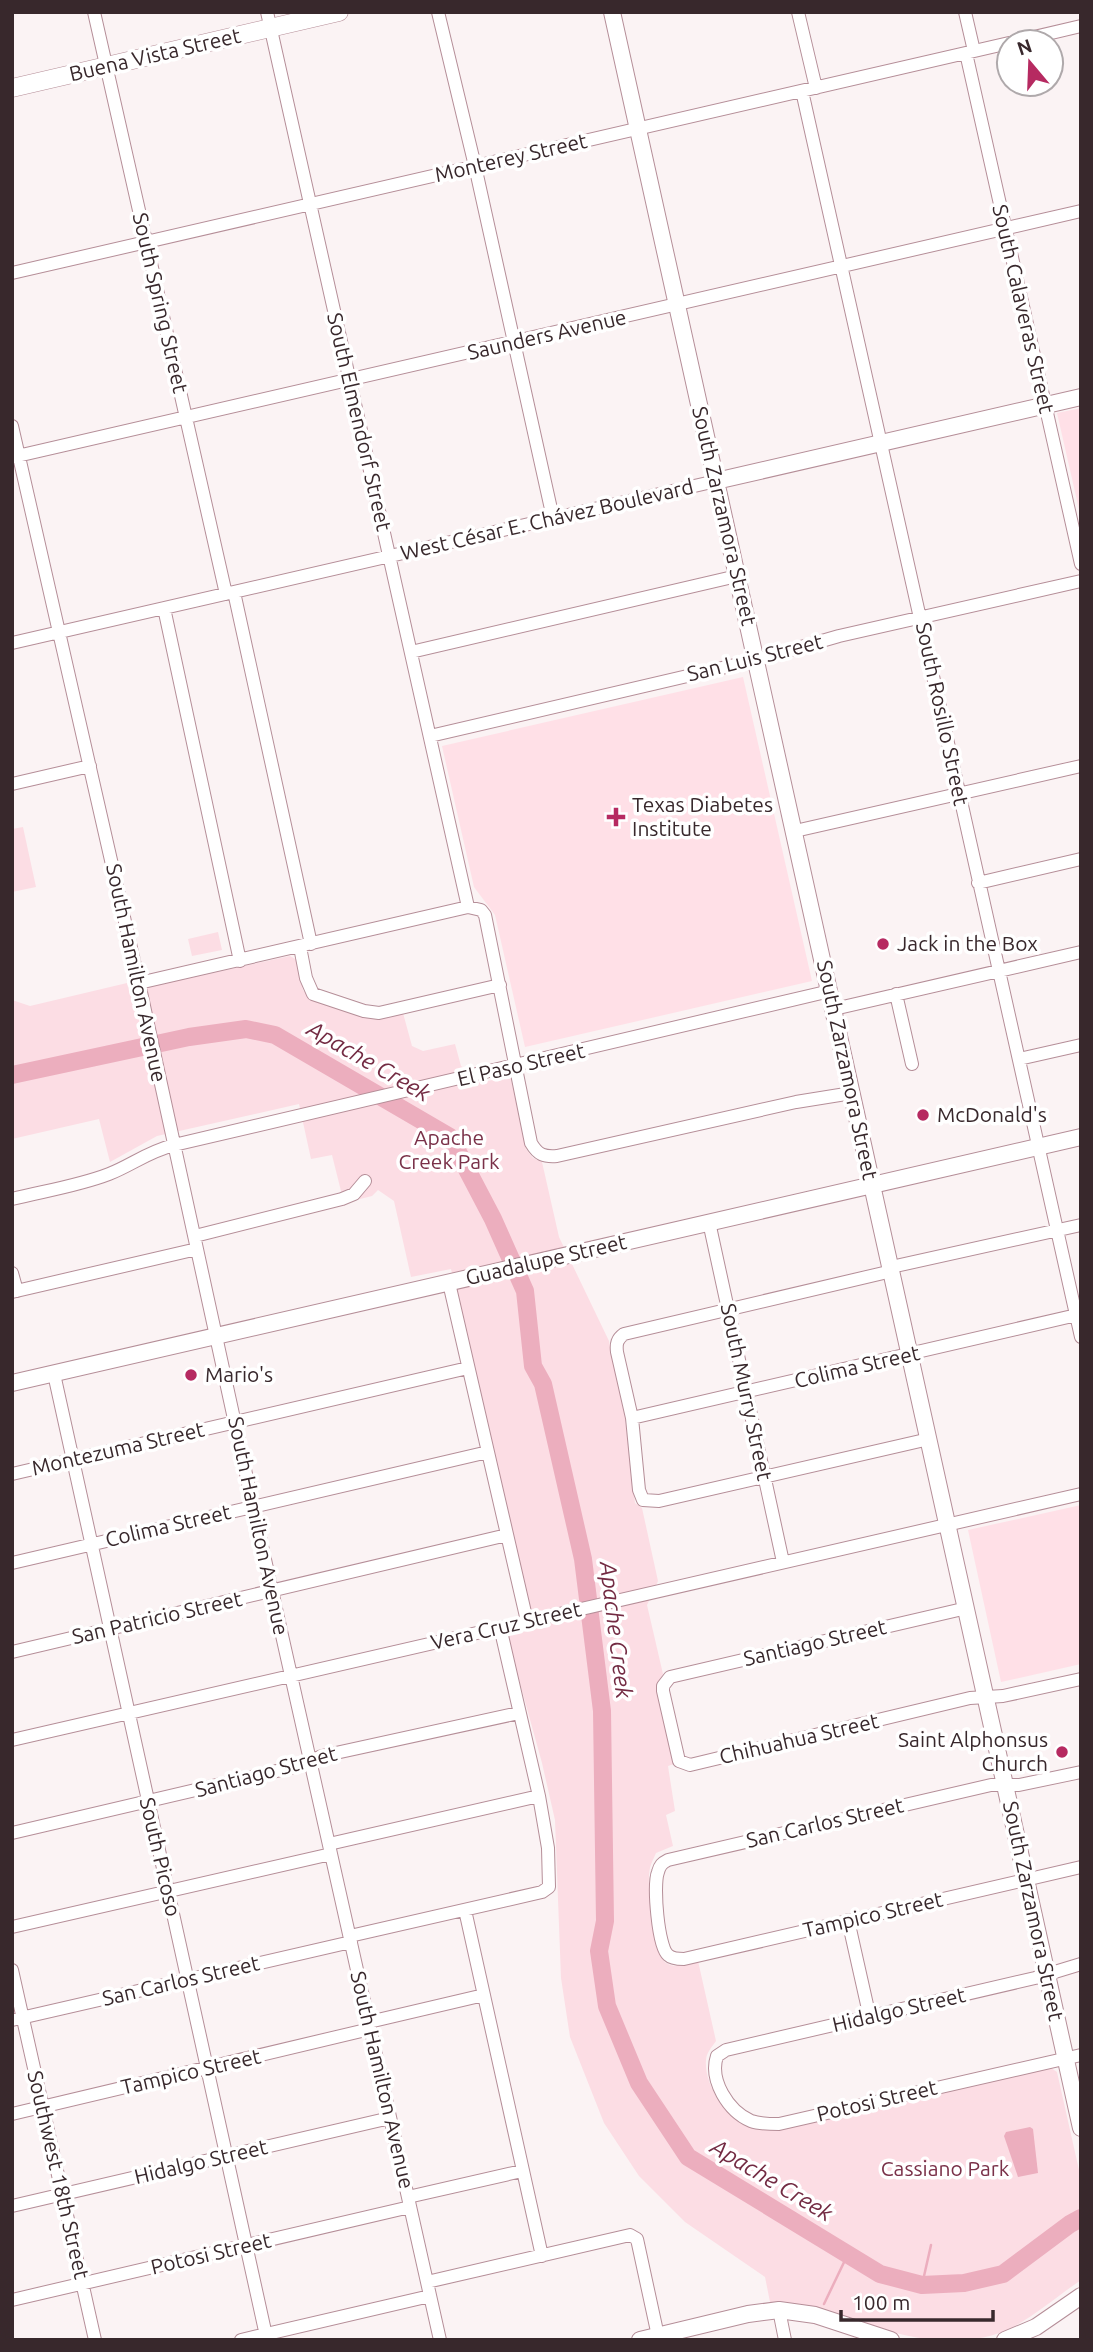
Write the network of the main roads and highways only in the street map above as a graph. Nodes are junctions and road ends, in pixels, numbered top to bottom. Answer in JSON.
{"nodes":[{"id":1,"x":339,"y":12,"type":"edge"},
{"id":2,"x":612,"y":12,"type":"edge"},
{"id":3,"x":268,"y":20,"type":"edge"},
{"id":4,"x":12,"y":88,"type":"edge"},
{"id":5,"x":1081,"y":397,"type":"edge"},
{"id":6,"x":716,"y":481,"type":"junction"},
{"id":7,"x":1081,"y":1137,"type":"edge"},
{"id":8,"x":873,"y":1184,"type":"junction"},
{"id":9,"x":12,"y":1383,"type":"edge"},
{"id":10,"x":1073,"y":2057,"type":"edge"},
{"id":11,"x":1081,"y":2128,"type":"edge"},
{"id":12,"x":1081,"y":2296,"type":"edge"},
{"id":13,"x":640,"y":2340,"type":"edge"},
{"id":14,"x":891,"y":2340,"type":"edge"},
{"id":15,"x":1006,"y":2340,"type":"edge"}],
"edges":[{"from":1,"to":3,"type":"main road","name":"Buena Vista Street"},
{"from":2,"to":6,"type":"main road","name":"South Zarzamora Street"},
{"from":3,"to":4,"type":"main road","name":"Buena Vista Street"},
{"from":5,"to":6,"type":"main road","name":"West César E. Chávez Boulevard"},
{"from":6,"to":8,"type":"main road","name":"South Zarzamora Street"},
{"from":7,"to":8,"type":"main road","name":"Guadalupe Street"},
{"from":8,"to":9,"type":"main road","name":"Guadalupe Street"},
{"from":8,"to":10,"type":"main road","name":"South Zarzamora Street"},
{"from":10,"to":11,"type":"main road","name":"South Zarzamora Street"},
{"from":12,"to":15,"type":"main road"},
{"from":13,"to":14,"type":"main road"}]}
